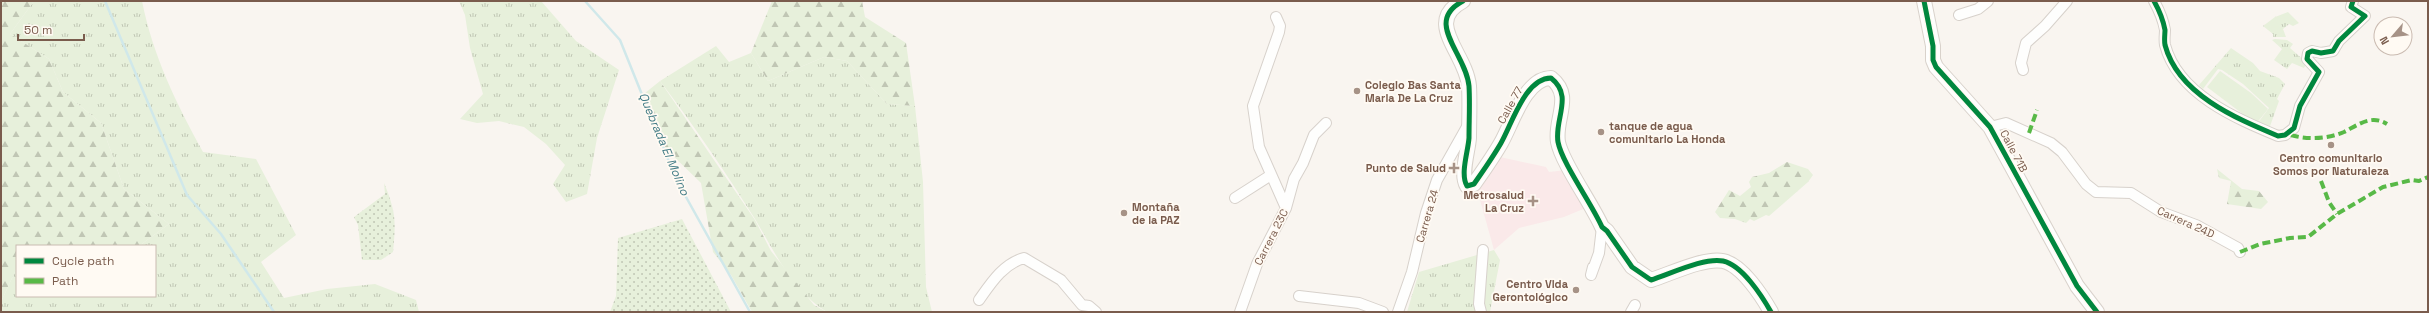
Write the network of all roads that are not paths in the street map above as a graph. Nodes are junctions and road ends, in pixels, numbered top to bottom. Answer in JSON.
{"nodes":[{"id":1,"x":1463,"y":1,"type":"edge"},
{"id":2,"x":1924,"y":1,"type":"edge"},
{"id":3,"x":1988,"y":1,"type":"edge"},
{"id":4,"x":2067,"y":1,"type":"edge"},
{"id":5,"x":2154,"y":1,"type":"edge"},
{"id":6,"x":2353,"y":1,"type":"edge"},
{"id":7,"x":1959,"y":15,"type":"dead end"},
{"id":8,"x":1276,"y":17,"type":"dead end"},
{"id":9,"x":2023,"y":70,"type":"dead end"},
{"id":10,"x":1326,"y":123,"type":"dead end"},
{"id":11,"x":1468,"y":124,"type":"junction"},
{"id":12,"x":1990,"y":127,"type":"junction"},
{"id":13,"x":1271,"y":175,"type":"junction"},
{"id":14,"x":1235,"y":198,"type":"dead end"},
{"id":15,"x":1286,"y":208,"type":"junction"},
{"id":16,"x":1602,"y":227,"type":"junction"},
{"id":17,"x":1483,"y":250,"type":"dead end"},
{"id":18,"x":2240,"y":252,"type":"dead end"},
{"id":19,"x":1594,"y":267,"type":"dead end"},
{"id":20,"x":1299,"y":296,"type":"dead end"},
{"id":21,"x":979,"y":300,"type":"dead end"},
{"id":22,"x":1096,"y":312,"type":"edge"},
{"id":23,"x":1240,"y":312,"type":"edge"},
{"id":24,"x":1383,"y":312,"type":"edge"},
{"id":25,"x":1398,"y":312,"type":"edge"},
{"id":26,"x":1480,"y":312,"type":"edge"},
{"id":27,"x":1771,"y":312,"type":"edge"},
{"id":28,"x":2097,"y":312,"type":"edge"}],
"edges":[{"from":1,"to":11,"type":"street","name":"Calle 77"},
{"from":2,"to":12,"type":"street","name":"Calle 71B"},
{"from":3,"to":7,"type":"street"},
{"from":4,"to":9,"type":"street"},
{"from":5,"to":6,"type":"street"},
{"from":8,"to":13,"type":"street"},
{"from":10,"to":15,"type":"street","name":"Carrera 23C"},
{"from":11,"to":16,"type":"street","name":"Calle 77"},
{"from":11,"to":25,"type":"street","name":"Carrera 24"},
{"from":12,"to":18,"type":"street","name":"Carrera 24D"},
{"from":12,"to":28,"type":"street","name":"Calle 71B"},
{"from":13,"to":14,"type":"street"},
{"from":13,"to":15,"type":"street"},
{"from":15,"to":23,"type":"street","name":"Carrera 23C"},
{"from":16,"to":19,"type":"street"},
{"from":16,"to":27,"type":"street","name":"Calle 77"},
{"from":17,"to":26,"type":"street"},
{"from":20,"to":24,"type":"street"},
{"from":21,"to":22,"type":"street"}]}
